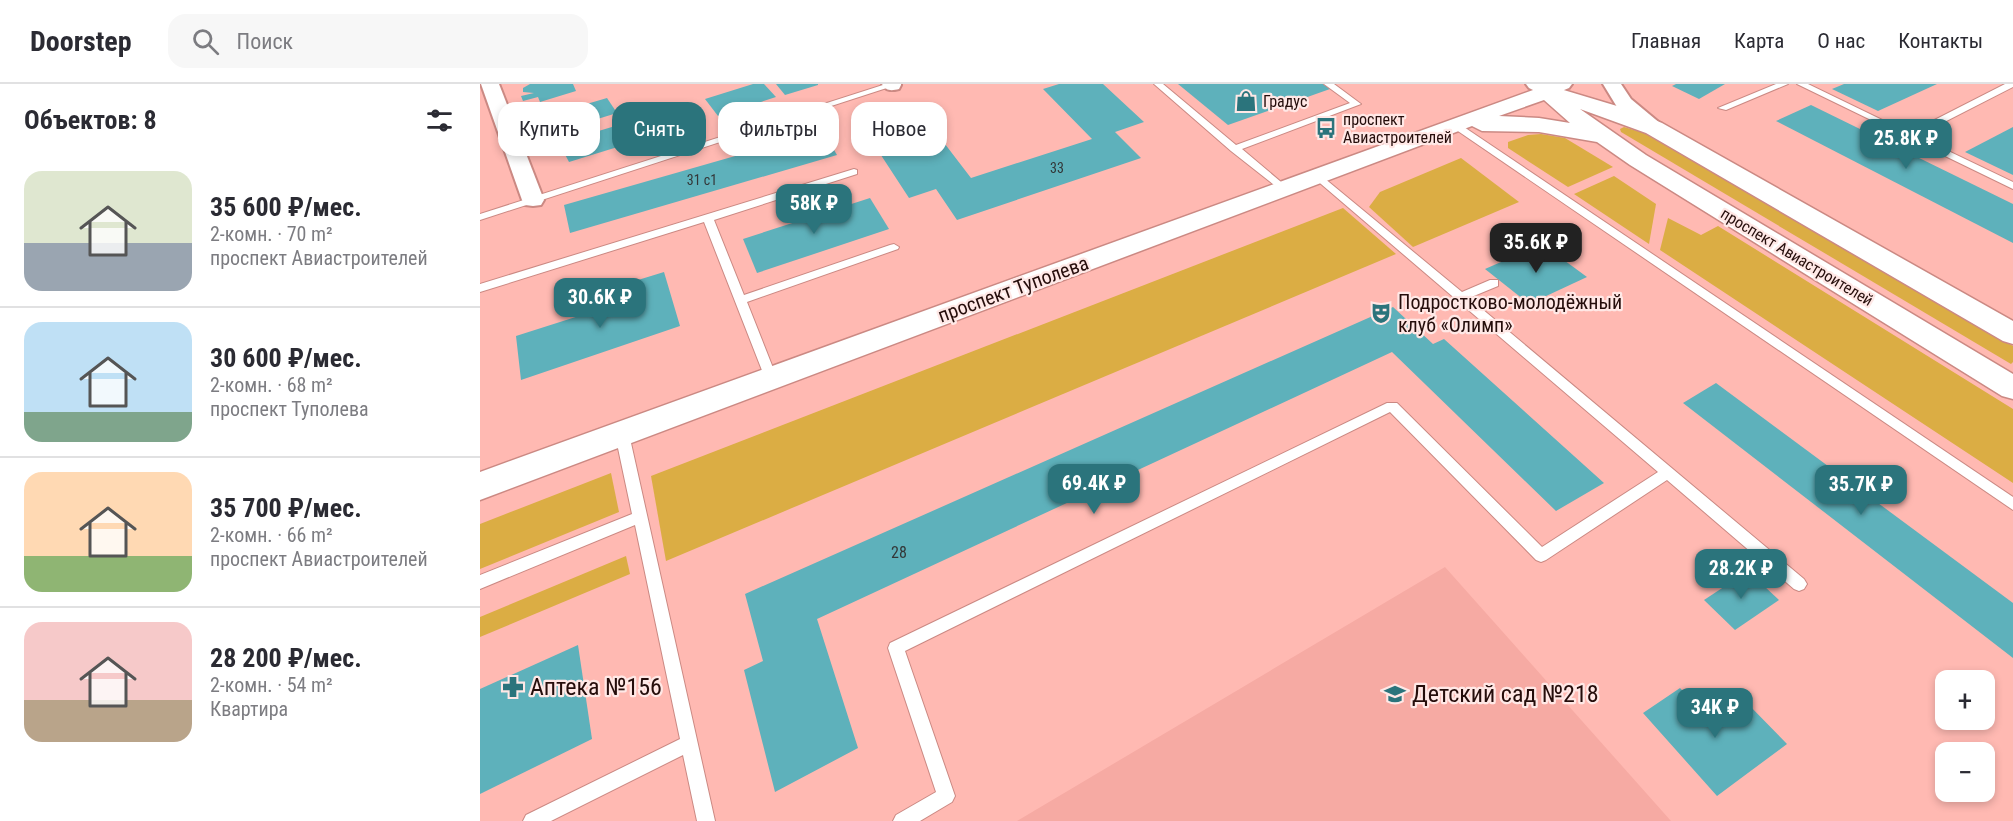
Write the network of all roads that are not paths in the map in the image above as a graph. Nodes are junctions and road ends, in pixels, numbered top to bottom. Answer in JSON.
{"nodes":[{"id":1,"x":490,"y":84,"type":"edge"},
{"id":2,"x":892,"y":84,"type":"edge"},
{"id":3,"x":1158,"y":84,"type":"edge"},
{"id":4,"x":1328,"y":84,"type":"edge"},
{"id":5,"x":1612,"y":84,"type":"edge"},
{"id":6,"x":1784,"y":84,"type":"edge"},
{"id":7,"x":1801,"y":84,"type":"edge"},
{"id":8,"x":2012,"y":84,"type":"edge"},
{"id":9,"x":1548,"y":86,"type":"edge"},
{"id":10,"x":1723,"y":108,"type":"dead end"},
{"id":11,"x":1455,"y":125,"type":"junction"},
{"id":12,"x":1654,"y":128,"type":"junction"},
{"id":13,"x":1910,"y":136,"type":"junction"},
{"id":14,"x":1605,"y":139,"type":"junction"},
{"id":15,"x":1234,"y":149,"type":"junction"},
{"id":16,"x":854,"y":172,"type":"dead end"},
{"id":17,"x":1318,"y":176,"type":"junction"},
{"id":18,"x":2013,"y":186,"type":"edge"},
{"id":19,"x":1282,"y":189,"type":"junction"},
{"id":20,"x":533,"y":200,"type":"junction"},
{"id":21,"x":480,"y":217,"type":"edge"},
{"id":22,"x":708,"y":218,"type":"junction"},
{"id":23,"x":894,"y":247,"type":"dead end"},
{"id":24,"x":1494,"y":283,"type":"dead end"},
{"id":25,"x":480,"y":288,"type":"edge"},
{"id":26,"x":1460,"y":297,"type":"junction"},
{"id":27,"x":740,"y":300,"type":"junction"},
{"id":28,"x":2013,"y":334,"type":"edge"},
{"id":29,"x":771,"y":378,"type":"junction"},
{"id":30,"x":2013,"y":388,"type":"edge"},
{"id":31,"x":622,"y":434,"type":"junction"},
{"id":32,"x":1668,"y":473,"type":"junction"},
{"id":33,"x":480,"y":486,"type":"edge"},
{"id":34,"x":2013,"y":504,"type":"edge"},
{"id":35,"x":640,"y":517,"type":"junction"},
{"id":36,"x":480,"y":582,"type":"edge"},
{"id":37,"x":1799,"y":584,"type":"dead end"},
{"id":38,"x":689,"y":743,"type":"junction"},
{"id":39,"x":532,"y":821,"type":"edge"},
{"id":40,"x":706,"y":821,"type":"edge"},
{"id":41,"x":902,"y":821,"type":"edge"}],
"edges":[{"from":1,"to":20,"type":"street"},
{"from":2,"to":20,"type":"lane"},
{"from":3,"to":15,"type":"lane"},
{"from":4,"to":15,"type":"lane"},
{"from":5,"to":12,"type":"street"},
{"from":6,"to":10,"type":"lane"},
{"from":7,"to":13,"type":"lane"},
{"from":8,"to":13,"type":"lane"},
{"from":9,"to":11,"type":"main road","name":"проспект Туполева"},
{"from":9,"to":12,"type":"main road"},
{"from":9,"to":14,"type":"main road","name":"проспект Авиастроителей"},
{"from":11,"to":14,"type":"main road"},
{"from":11,"to":17,"type":"main road","name":"проспект Туполева"},
{"from":11,"to":34,"type":"lane"},
{"from":12,"to":28,"type":"main road"},
{"from":13,"to":18,"type":"lane"},
{"from":14,"to":30,"type":"main road","name":"проспект Авиастроителей"},
{"from":15,"to":19,"type":"lane"},
{"from":16,"to":22,"type":"lane"},
{"from":17,"to":19,"type":"main road","name":"проспект Туполева"},
{"from":17,"to":26,"type":"lane"},
{"from":19,"to":29,"type":"main road","name":"проспект Туполева"},
{"from":20,"to":21,"type":"lane"},
{"from":22,"to":25,"type":"lane"},
{"from":22,"to":27,"type":"lane"},
{"from":23,"to":27,"type":"lane"},
{"from":24,"to":26,"type":"lane"},
{"from":26,"to":32,"type":"lane"},
{"from":27,"to":29,"type":"lane"},
{"from":29,"to":31,"type":"main road","name":"проспект Туполева"},
{"from":31,"to":33,"type":"main road","name":"проспект Туполева"},
{"from":31,"to":35,"type":"lane"},
{"from":32,"to":37,"type":"lane"},
{"from":32,"to":41,"type":"lane"},
{"from":35,"to":36,"type":"lane"},
{"from":35,"to":38,"type":"lane"},
{"from":38,"to":39,"type":"lane"},
{"from":38,"to":40,"type":"lane"}]}
